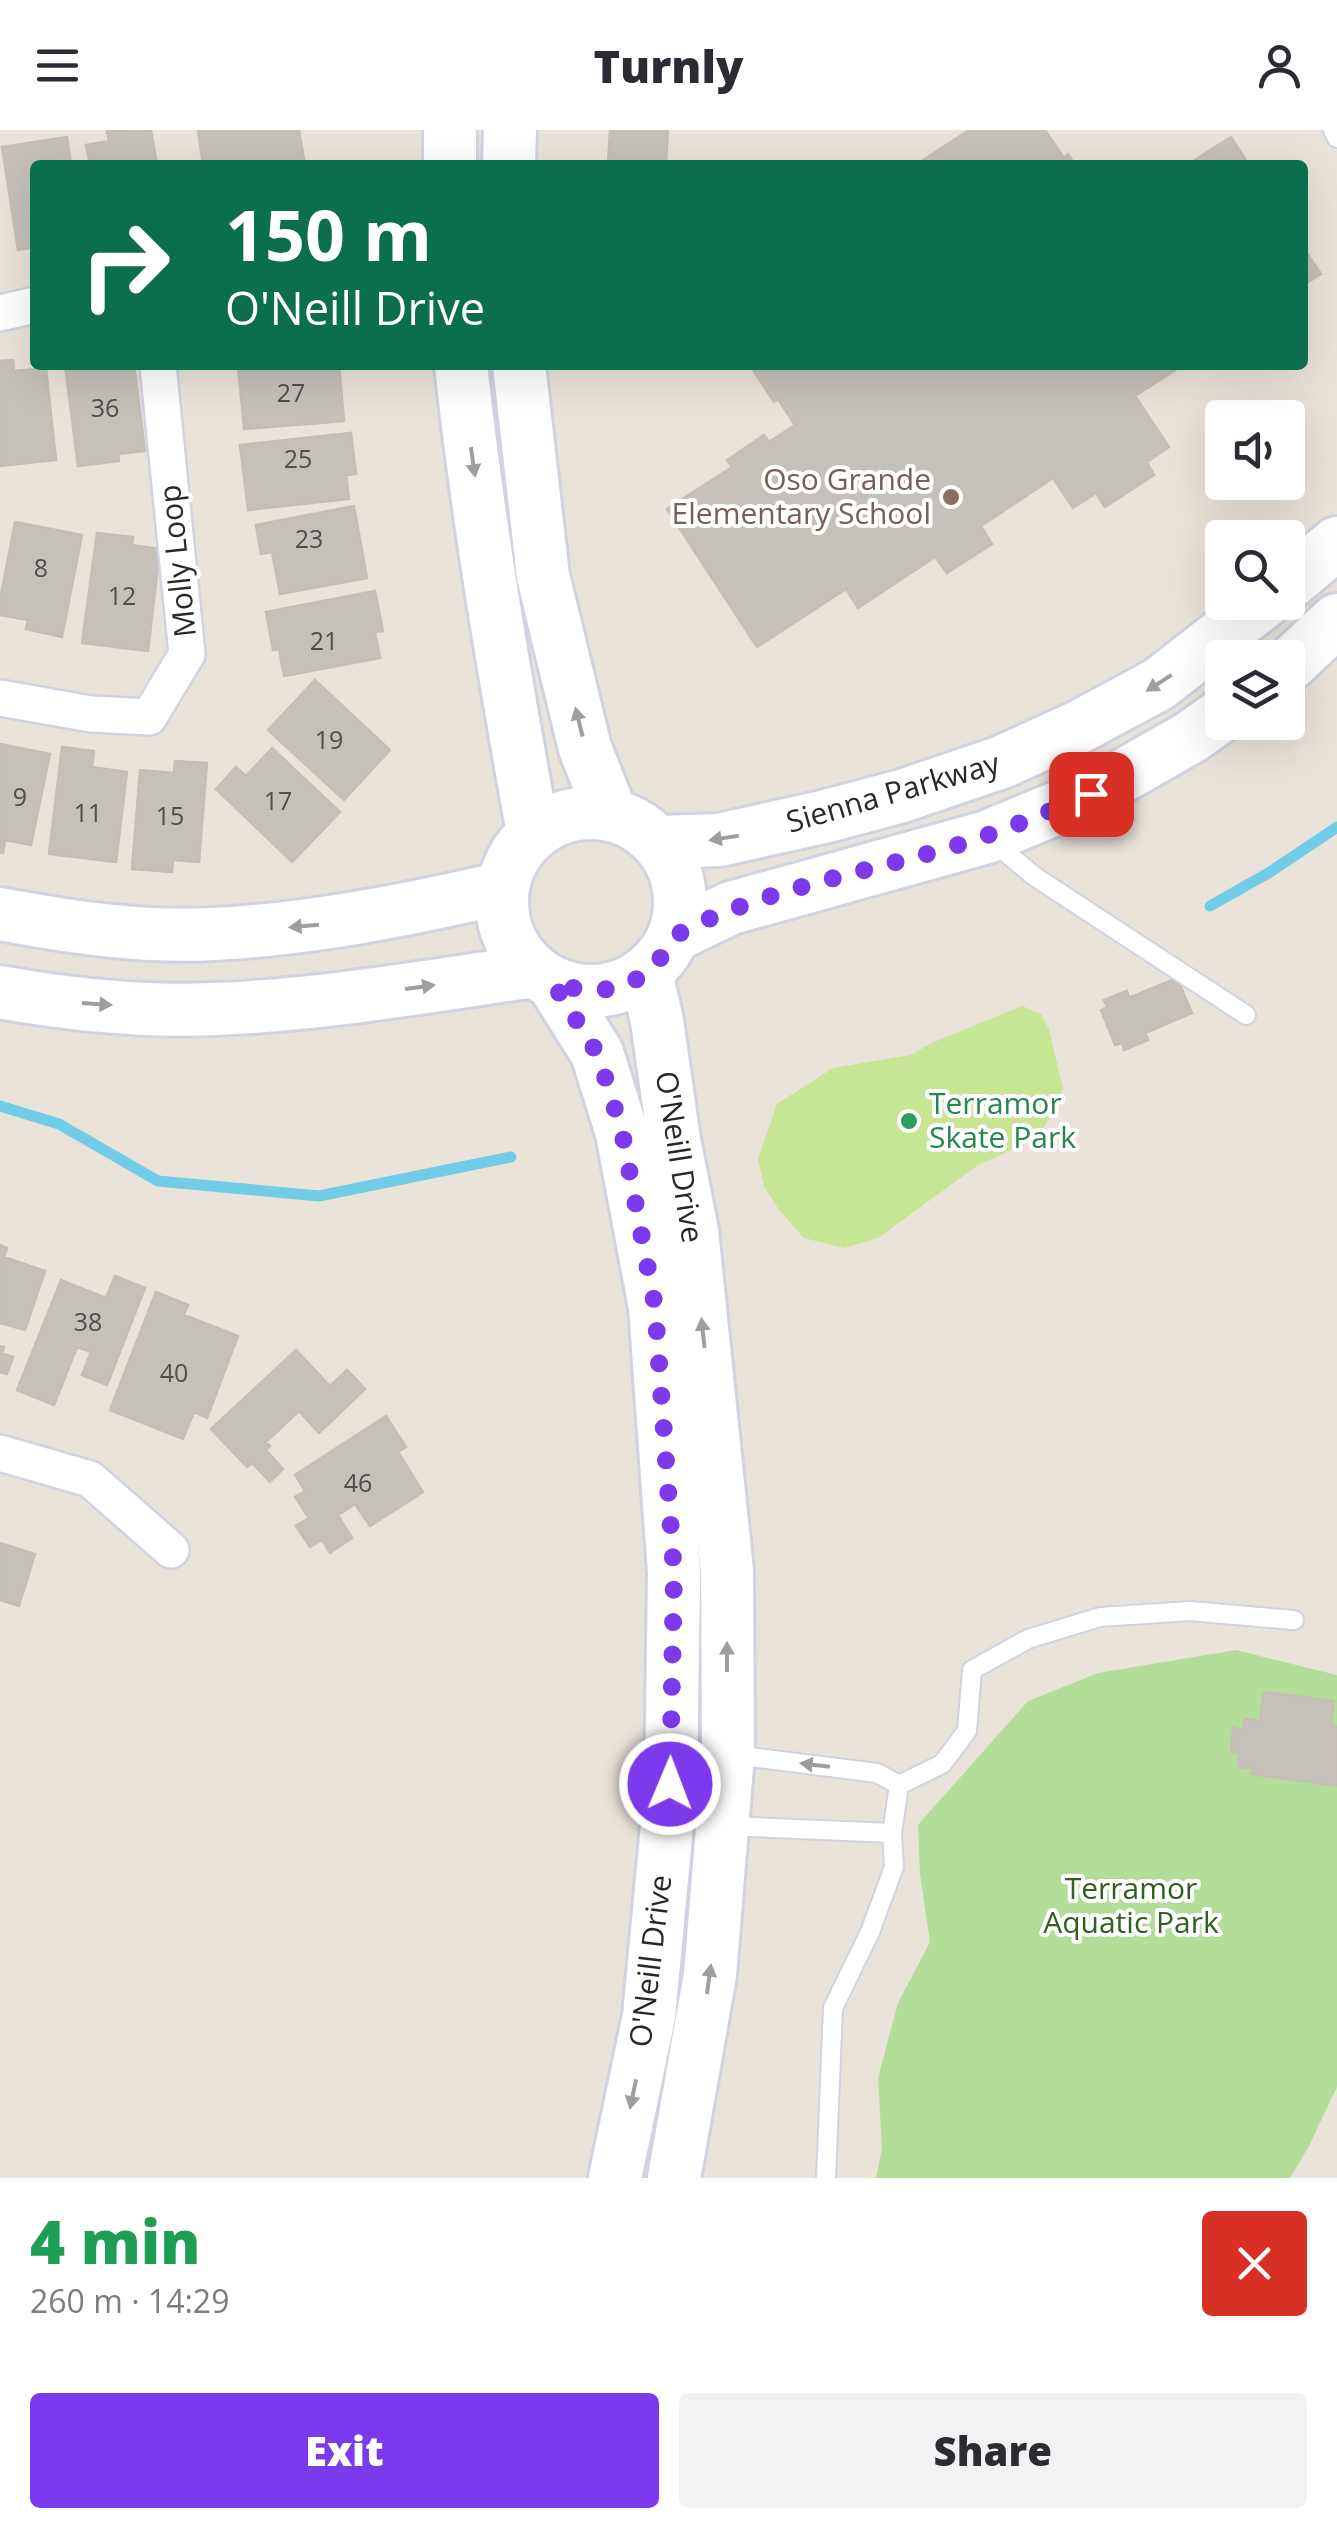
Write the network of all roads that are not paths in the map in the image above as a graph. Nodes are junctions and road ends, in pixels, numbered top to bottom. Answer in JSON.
{"nodes":[{"id":1,"x":450,"y":130,"type":"edge"},
{"id":2,"x":510,"y":130,"type":"edge"},
{"id":3,"x":1333,"y":130,"type":"edge"},
{"id":4,"x":1337,"y":138,"type":"edge"},
{"id":5,"x":450,"y":160,"type":"edge"},
{"id":6,"x":509,"y":160,"type":"edge"},
{"id":7,"x":30,"y":306,"type":"edge"},
{"id":8,"x":0,"y":312,"type":"edge"},
{"id":9,"x":159,"y":370,"type":"edge"},
{"id":10,"x":462,"y":370,"type":"edge"},
{"id":11,"x":520,"y":370,"type":"edge"},
{"id":12,"x":1337,"y":543,"type":"edge"},
{"id":13,"x":1305,"y":570,"type":"edge"},
{"id":14,"x":1241,"y":620,"type":"edge"},
{"id":15,"x":1337,"y":620,"type":"edge"},
{"id":16,"x":1305,"y":650,"type":"edge"},
{"id":17,"x":0,"y":698,"type":"edge"},
{"id":18,"x":1205,"y":727,"type":"edge"},
{"id":19,"x":611,"y":814,"type":"junction"},
{"id":20,"x":534,"y":833,"type":"junction"},
{"id":21,"x":987,"y":837,"type":"junction"},
{"id":22,"x":658,"y":842,"type":"junction"},
{"id":23,"x":502,"y":888,"type":"junction"},
{"id":24,"x":0,"y":914,"type":"edge"},
{"id":25,"x":660,"y":954,"type":"junction"},
{"id":26,"x":544,"y":977,"type":"junction"},
{"id":27,"x":0,"y":992,"type":"edge"},
{"id":28,"x":1246,"y":1015,"type":"dead end"},
{"id":29,"x":0,"y":1453,"type":"edge"},
{"id":30,"x":171,"y":1550,"type":"dead end"},
{"id":31,"x":1294,"y":1620,"type":"dead end"},
{"id":32,"x":728,"y":1754,"type":"junction"},
{"id":33,"x":899,"y":1785,"type":"junction"},
{"id":34,"x":694,"y":1825,"type":"junction"},
{"id":35,"x":892,"y":1833,"type":"junction"},
{"id":36,"x":615,"y":2178,"type":"edge"},
{"id":37,"x":674,"y":2178,"type":"edge"},
{"id":38,"x":826,"y":2178,"type":"edge"}],
"edges":[{"from":1,"to":5,"type":"main road"},
{"from":2,"to":6,"type":"main road"},
{"from":3,"to":4,"type":"lane"},
{"from":7,"to":8,"type":"street"},
{"from":9,"to":17,"type":"street","name":"Molly Loop"},
{"from":10,"to":20,"type":"main road","one_way":true},
{"from":19,"to":11,"type":"main road","one_way":true},
{"from":12,"to":13,"type":"main road"},
{"from":14,"to":22,"type":"main road","name":"Sienna Parkway","one_way":true},
{"from":15,"to":16,"type":"main road"},
{"from":18,"to":21,"type":"main road"},
{"from":19,"to":20,"type":"main road"},
{"from":19,"to":22,"type":"main road"},
{"from":20,"to":23,"type":"main road"},
{"from":21,"to":25,"type":"main road"},
{"from":21,"to":28,"type":"lane"},
{"from":22,"to":25,"type":"main road","name":"O'Neill Drive"},
{"from":23,"to":24,"type":"main road","one_way":true},
{"from":23,"to":26,"type":"main road","name":"O'Neill Drive"},
{"from":25,"to":26,"type":"main road"},
{"from":32,"to":25,"type":"main road","name":"O'Neill Drive","one_way":true},
{"from":27,"to":26,"type":"main road","one_way":true},
{"from":26,"to":34,"type":"main road","name":"O'Neill Drive"},
{"from":29,"to":30,"type":"street"},
{"from":31,"to":33,"type":"lane"},
{"from":33,"to":32,"type":"lane","one_way":true},
{"from":32,"to":34,"type":"main road","name":"O'Neill Drive"},
{"from":33,"to":35,"type":"lane"},
{"from":34,"to":35,"type":"lane"},
{"from":34,"to":36,"type":"main road","name":"O'Neill Drive","one_way":true},
{"from":37,"to":34,"type":"main road","name":"O'Neill Drive","one_way":true},
{"from":35,"to":38,"type":"lane"}]}
